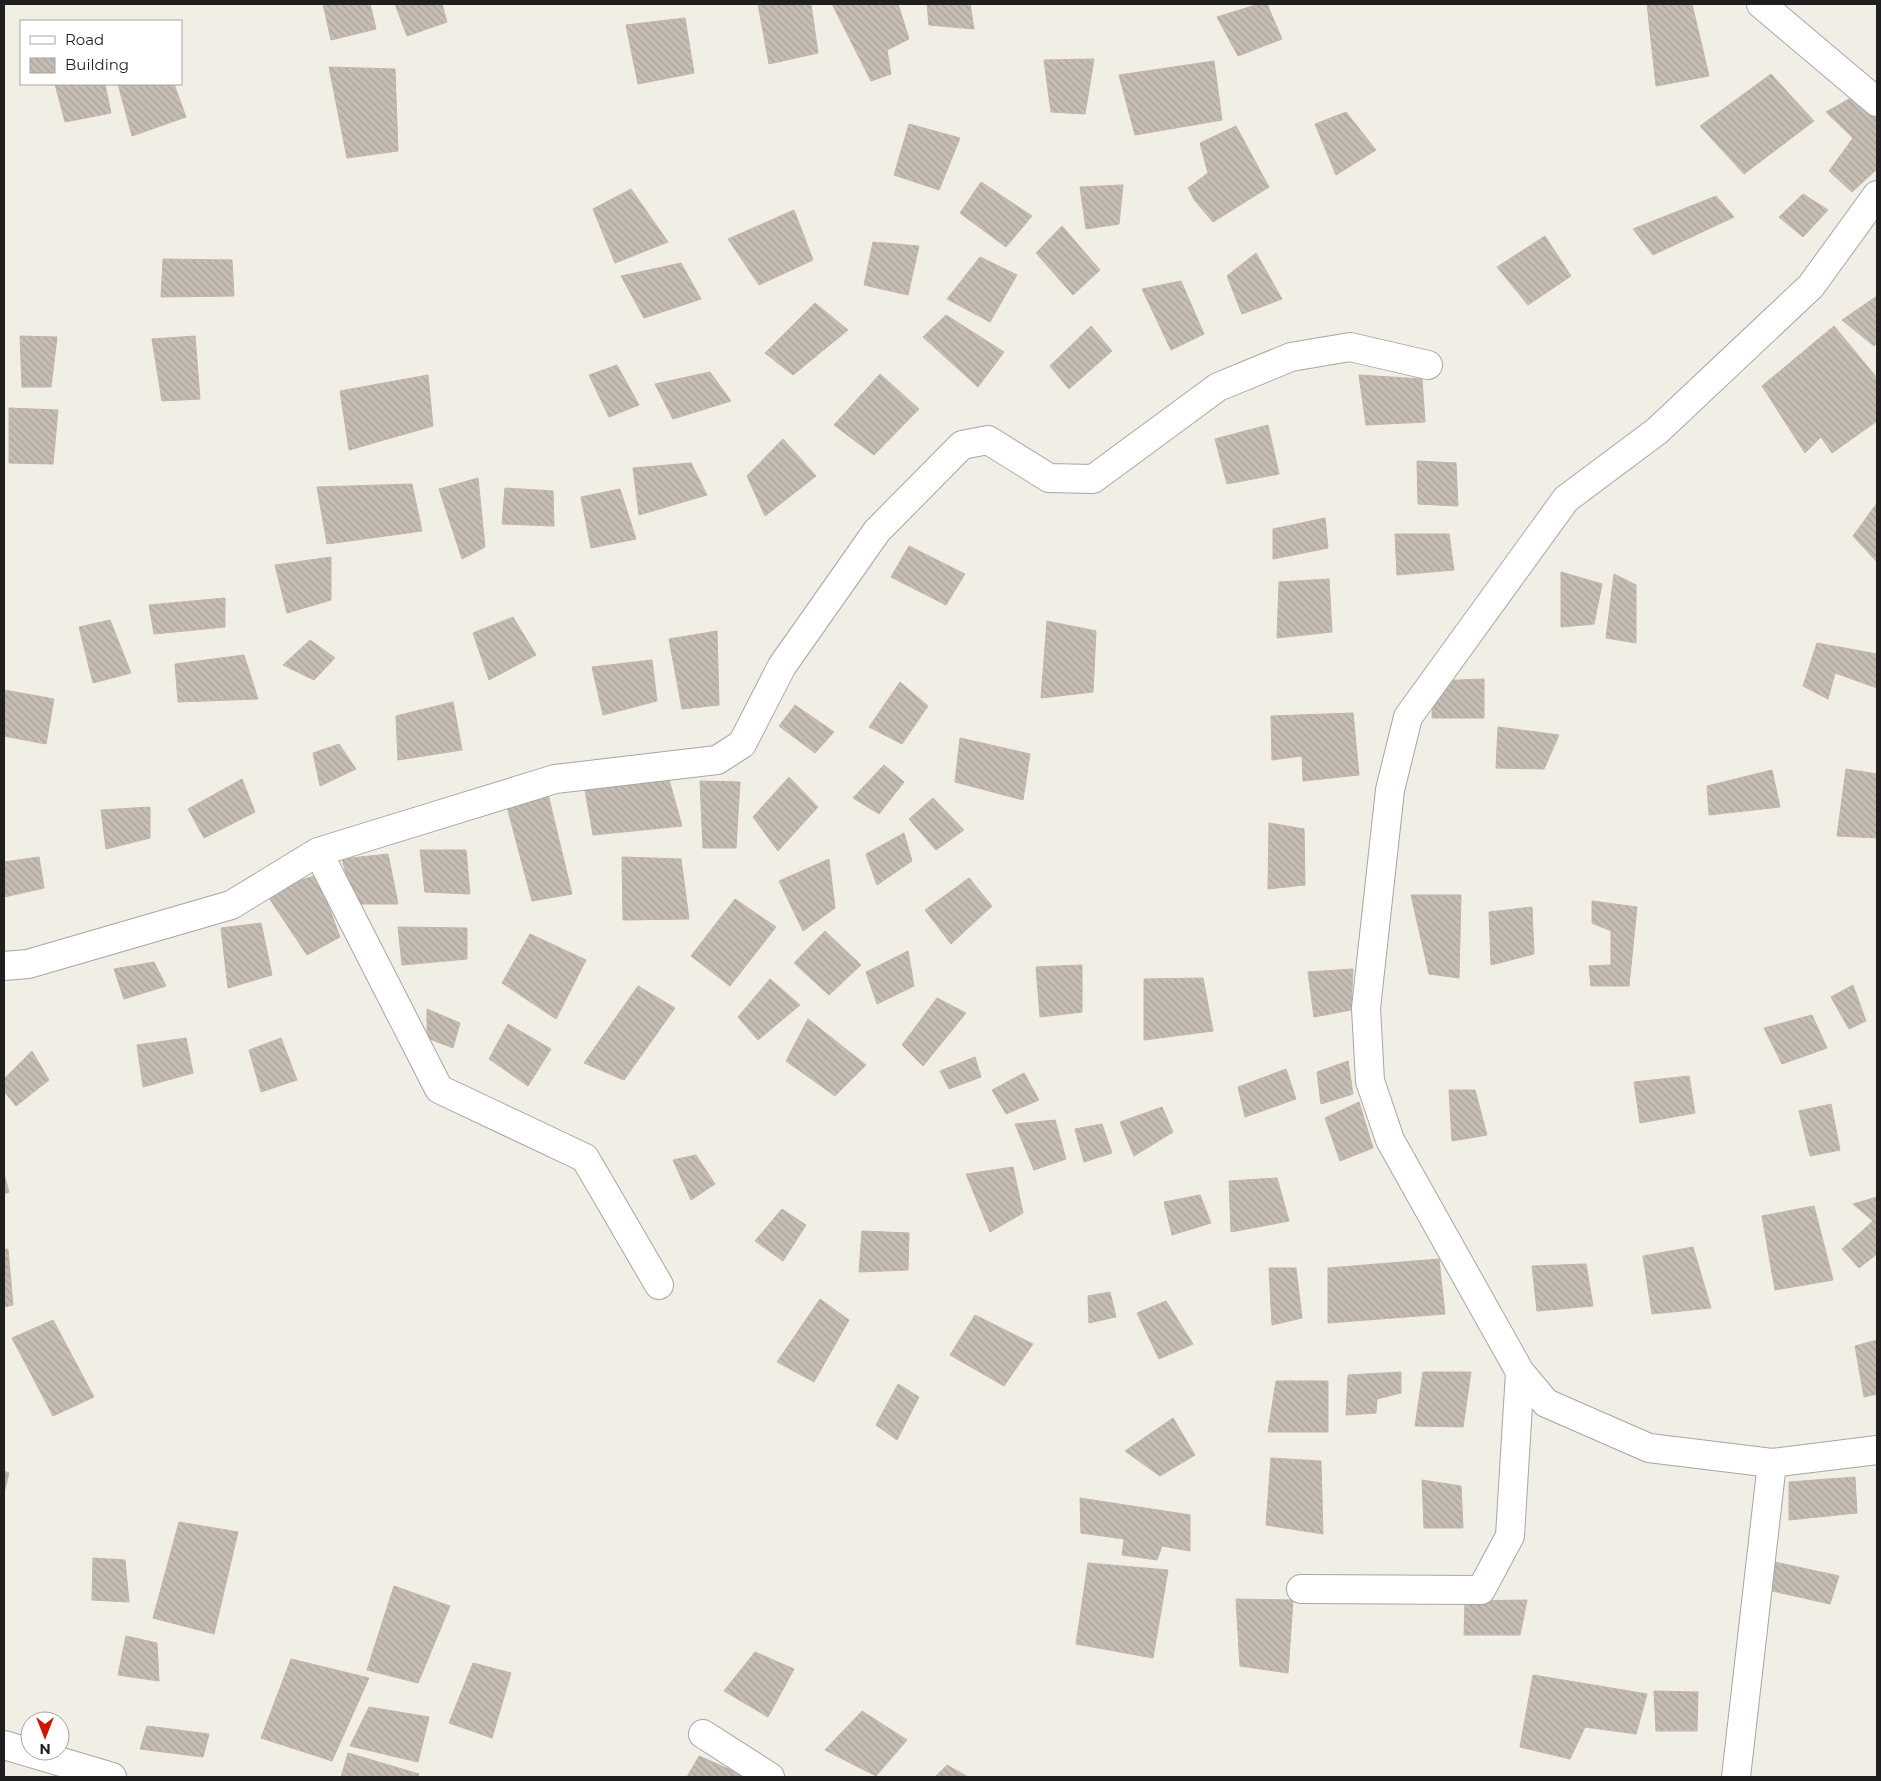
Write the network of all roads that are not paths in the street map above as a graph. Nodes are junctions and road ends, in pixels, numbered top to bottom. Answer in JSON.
{"nodes":[{"id":1,"x":1761,"y":4,"type":"edge"},
{"id":2,"x":1877,"y":102,"type":"edge"},
{"id":3,"x":1877,"y":195,"type":"edge"},
{"id":4,"x":1428,"y":365,"type":"dead end"},
{"id":5,"x":318,"y":852,"type":"junction"},
{"id":6,"x":4,"y":966,"type":"edge"},
{"id":7,"x":660,"y":1285,"type":"dead end"},
{"id":8,"x":1520,"y":1372,"type":"junction"},
{"id":9,"x":1877,"y":1450,"type":"edge"},
{"id":10,"x":1772,"y":1463,"type":"junction"},
{"id":11,"x":1301,"y":1589,"type":"dead end"},
{"id":12,"x":703,"y":1734,"type":"dead end"},
{"id":13,"x":4,"y":1745,"type":"edge"},
{"id":14,"x":112,"y":1777,"type":"edge"},
{"id":15,"x":770,"y":1777,"type":"edge"},
{"id":16,"x":1736,"y":1777,"type":"edge"}],
"edges":[{"from":1,"to":2,"type":"street"},
{"from":3,"to":8,"type":"street"},
{"from":4,"to":5,"type":"street"},
{"from":5,"to":6,"type":"street"},
{"from":5,"to":7,"type":"street"},
{"from":8,"to":10,"type":"street"},
{"from":8,"to":11,"type":"street"},
{"from":9,"to":10,"type":"street"},
{"from":10,"to":16,"type":"street"},
{"from":12,"to":15,"type":"street"},
{"from":13,"to":14,"type":"street"}]}
